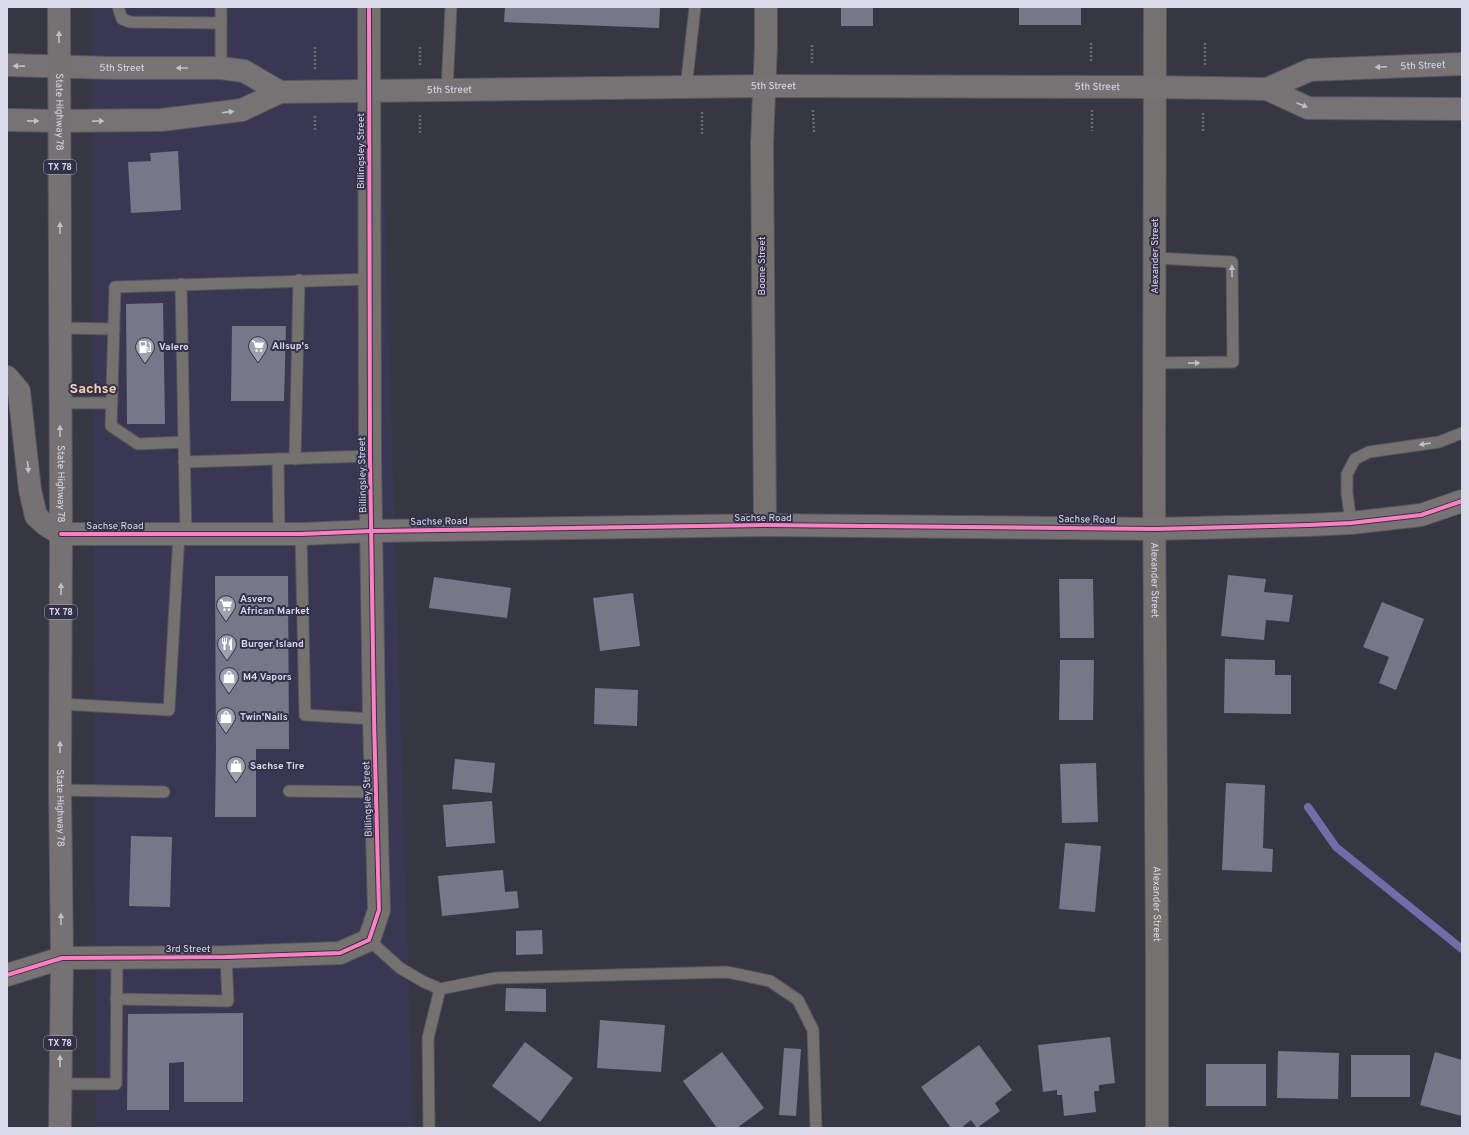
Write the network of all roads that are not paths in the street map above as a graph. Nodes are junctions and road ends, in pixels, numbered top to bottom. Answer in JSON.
{"nodes":[{"id":1,"x":59,"y":7,"type":"edge"},
{"id":2,"x":118,"y":7,"type":"edge"},
{"id":3,"x":221,"y":7,"type":"edge"},
{"id":4,"x":370,"y":7,"type":"edge"},
{"id":5,"x":451,"y":7,"type":"edge"},
{"id":6,"x":694,"y":7,"type":"edge"},
{"id":7,"x":766,"y":7,"type":"edge"},
{"id":8,"x":1155,"y":7,"type":"edge"},
{"id":9,"x":221,"y":23,"type":"junction"},
{"id":10,"x":1462,"y":64,"type":"edge"},
{"id":11,"x":7,"y":65,"type":"edge"},
{"id":12,"x":59,"y":66,"type":"junction"},
{"id":13,"x":220,"y":68,"type":"junction"},
{"id":14,"x":764,"y":86,"type":"junction"},
{"id":15,"x":1155,"y":87,"type":"junction"},
{"id":16,"x":686,"y":88,"type":"junction"},
{"id":17,"x":1267,"y":89,"type":"junction"},
{"id":18,"x":447,"y":90,"type":"junction"},
{"id":19,"x":369,"y":91,"type":"junction"},
{"id":20,"x":280,"y":92,"type":"junction"},
{"id":21,"x":1462,"y":109,"type":"edge"},
{"id":22,"x":7,"y":120,"type":"edge"},
{"id":23,"x":59,"y":121,"type":"junction"},
{"id":24,"x":1155,"y":258,"type":"junction"},
{"id":25,"x":370,"y":279,"type":"junction"},
{"id":26,"x":299,"y":280,"type":"junction"},
{"id":27,"x":181,"y":284,"type":"junction"},
{"id":28,"x":60,"y":328,"type":"junction"},
{"id":29,"x":114,"y":329,"type":"junction"},
{"id":30,"x":1155,"y":363,"type":"junction"},
{"id":31,"x":7,"y":377,"type":"edge"},
{"id":32,"x":60,"y":403,"type":"junction"},
{"id":33,"x":112,"y":403,"type":"junction"},
{"id":34,"x":1462,"y":433,"type":"edge"},
{"id":35,"x":184,"y":442,"type":"junction"},
{"id":36,"x":370,"y":456,"type":"junction"},
{"id":37,"x":278,"y":459,"type":"junction"},
{"id":38,"x":295,"y":459,"type":"junction"},
{"id":39,"x":184,"y":462,"type":"junction"},
{"id":40,"x":1462,"y":501,"type":"edge"},
{"id":41,"x":1351,"y":523,"type":"junction"},
{"id":42,"x":765,"y":525,"type":"junction"},
{"id":43,"x":1154,"y":529,"type":"junction"},
{"id":44,"x":372,"y":531,"type":"junction"},
{"id":45,"x":61,"y":534,"type":"junction"},
{"id":46,"x":183,"y":534,"type":"junction"},
{"id":47,"x":279,"y":534,"type":"junction"},
{"id":48,"x":301,"y":534,"type":"junction"},
{"id":49,"x":60,"y":704,"type":"junction"},
{"id":50,"x":374,"y":719,"type":"junction"},
{"id":51,"x":60,"y":790,"type":"junction"},
{"id":52,"x":289,"y":791,"type":"dead end"},
{"id":53,"x":164,"y":792,"type":"dead end"},
{"id":54,"x":376,"y":792,"type":"junction"},
{"id":55,"x":368,"y":940,"type":"junction"},
{"id":56,"x":226,"y":957,"type":"junction"},
{"id":57,"x":62,"y":958,"type":"junction"},
{"id":58,"x":117,"y":958,"type":"junction"},
{"id":59,"x":7,"y":975,"type":"edge"},
{"id":60,"x":440,"y":988,"type":"junction"},
{"id":61,"x":116,"y":999,"type":"junction"},
{"id":62,"x":59,"y":1084,"type":"junction"},
{"id":63,"x":60,"y":1128,"type":"edge"},
{"id":64,"x":429,"y":1128,"type":"edge"},
{"id":65,"x":816,"y":1128,"type":"edge"},
{"id":66,"x":1157,"y":1128,"type":"edge"}],
"edges":[{"from":12,"to":1,"type":"main road","name":"State Highway 78","number":"TX 78","one_way":true},
{"from":2,"to":9,"type":"lane"},
{"from":3,"to":9,"type":"lane"},
{"from":4,"to":19,"type":"street","name":"Billingsley Street"},
{"from":5,"to":18,"type":"lane"},
{"from":6,"to":16,"type":"lane"},
{"from":7,"to":14,"type":"street","name":"Boone Street"},
{"from":8,"to":15,"type":"street","name":"Alexander Street"},
{"from":9,"to":13,"type":"lane"},
{"from":10,"to":17,"type":"main road","name":"5th Street","one_way":true},
{"from":12,"to":11,"type":"main road","name":"5th Street","one_way":true},
{"from":13,"to":12,"type":"main road","name":"5th Street","one_way":true},
{"from":12,"to":23,"type":"main road","name":"State Highway 78","number":"TX 78"},
{"from":13,"to":20,"type":"main road","name":"5th Street"},
{"from":14,"to":15,"type":"main road","name":"5th Street"},
{"from":14,"to":16,"type":"main road","name":"5th Street"},
{"from":14,"to":42,"type":"street","name":"Boone Street"},
{"from":15,"to":17,"type":"main road","name":"5th Street"},
{"from":15,"to":24,"type":"street","name":"Alexander Street"},
{"from":16,"to":18,"type":"main road","name":"5th Street"},
{"from":17,"to":21,"type":"main road","name":"5th Street","one_way":true},
{"from":18,"to":19,"type":"main road","name":"5th Street"},
{"from":19,"to":20,"type":"main road","name":"5th Street"},
{"from":19,"to":25,"type":"street","name":"Billingsley Street"},
{"from":23,"to":20,"type":"main road","name":"5th Street","one_way":true},
{"from":22,"to":23,"type":"main road","name":"5th Street","one_way":true},
{"from":28,"to":23,"type":"main road","name":"State Highway 78","number":"TX 78","one_way":true},
{"from":24,"to":30,"type":"street","name":"Alexander Street"},
{"from":30,"to":24,"type":"lane","one_way":true},
{"from":25,"to":26,"type":"lane"},
{"from":25,"to":36,"type":"street","name":"Billingsley Street"},
{"from":26,"to":27,"type":"lane"},
{"from":26,"to":38,"type":"lane"},
{"from":27,"to":29,"type":"lane"},
{"from":27,"to":35,"type":"lane"},
{"from":28,"to":29,"type":"lane"},
{"from":28,"to":32,"type":"main road","name":"State Highway 78","number":"TX 78"},
{"from":29,"to":33,"type":"lane"},
{"from":30,"to":43,"type":"street","name":"Alexander Street"},
{"from":31,"to":45,"type":"main road","one_way":true},
{"from":32,"to":33,"type":"lane"},
{"from":45,"to":32,"type":"main road","name":"State Highway 78","number":"TX 78","one_way":true},
{"from":33,"to":35,"type":"lane"},
{"from":34,"to":41,"type":"lane","one_way":true},
{"from":35,"to":39,"type":"lane"},
{"from":36,"to":38,"type":"lane"},
{"from":36,"to":44,"type":"street","name":"Billingsley Street"},
{"from":37,"to":38,"type":"lane"},
{"from":37,"to":39,"type":"lane"},
{"from":37,"to":47,"type":"lane"},
{"from":39,"to":46,"type":"lane"},
{"from":40,"to":41,"type":"main road","name":"Sachse Road"},
{"from":41,"to":43,"type":"main road","name":"Sachse Road"},
{"from":42,"to":43,"type":"main road","name":"Sachse Road"},
{"from":42,"to":44,"type":"main road","name":"Sachse Road"},
{"from":43,"to":66,"type":"street","name":"Alexander Street"},
{"from":44,"to":48,"type":"main road","name":"Sachse Road"},
{"from":44,"to":50,"type":"street","name":"Billingsley Street"},
{"from":45,"to":46,"type":"main road","name":"Sachse Road"},
{"from":49,"to":45,"type":"main road","name":"State Highway 78","number":"TX 78","one_way":true},
{"from":46,"to":47,"type":"main road","name":"Sachse Road"},
{"from":46,"to":49,"type":"lane"},
{"from":47,"to":48,"type":"main road","name":"Sachse Road"},
{"from":48,"to":50,"type":"lane"},
{"from":51,"to":49,"type":"main road","name":"State Highway 78","number":"TX 78","one_way":true},
{"from":50,"to":54,"type":"street","name":"Billingsley Street"},
{"from":51,"to":53,"type":"lane"},
{"from":57,"to":51,"type":"main road","name":"State Highway 78","number":"TX 78","one_way":true},
{"from":52,"to":54,"type":"lane"},
{"from":54,"to":55,"type":"street","name":"Billingsley Street"},
{"from":55,"to":56,"type":"street","name":"3rd Street"},
{"from":55,"to":60,"type":"lane"},
{"from":56,"to":58,"type":"street","name":"3rd Street"},
{"from":56,"to":61,"type":"lane"},
{"from":57,"to":58,"type":"street","name":"3rd Street"},
{"from":57,"to":59,"type":"main road","name":"3rd Street"},
{"from":62,"to":57,"type":"main road","name":"State Highway 78","number":"TX 78","one_way":true},
{"from":58,"to":61,"type":"lane"},
{"from":60,"to":64,"type":"lane"},
{"from":60,"to":65,"type":"lane"},
{"from":61,"to":62,"type":"lane"},
{"from":62,"to":63,"type":"main road","name":"State Highway 78","number":"TX 78"}]}
